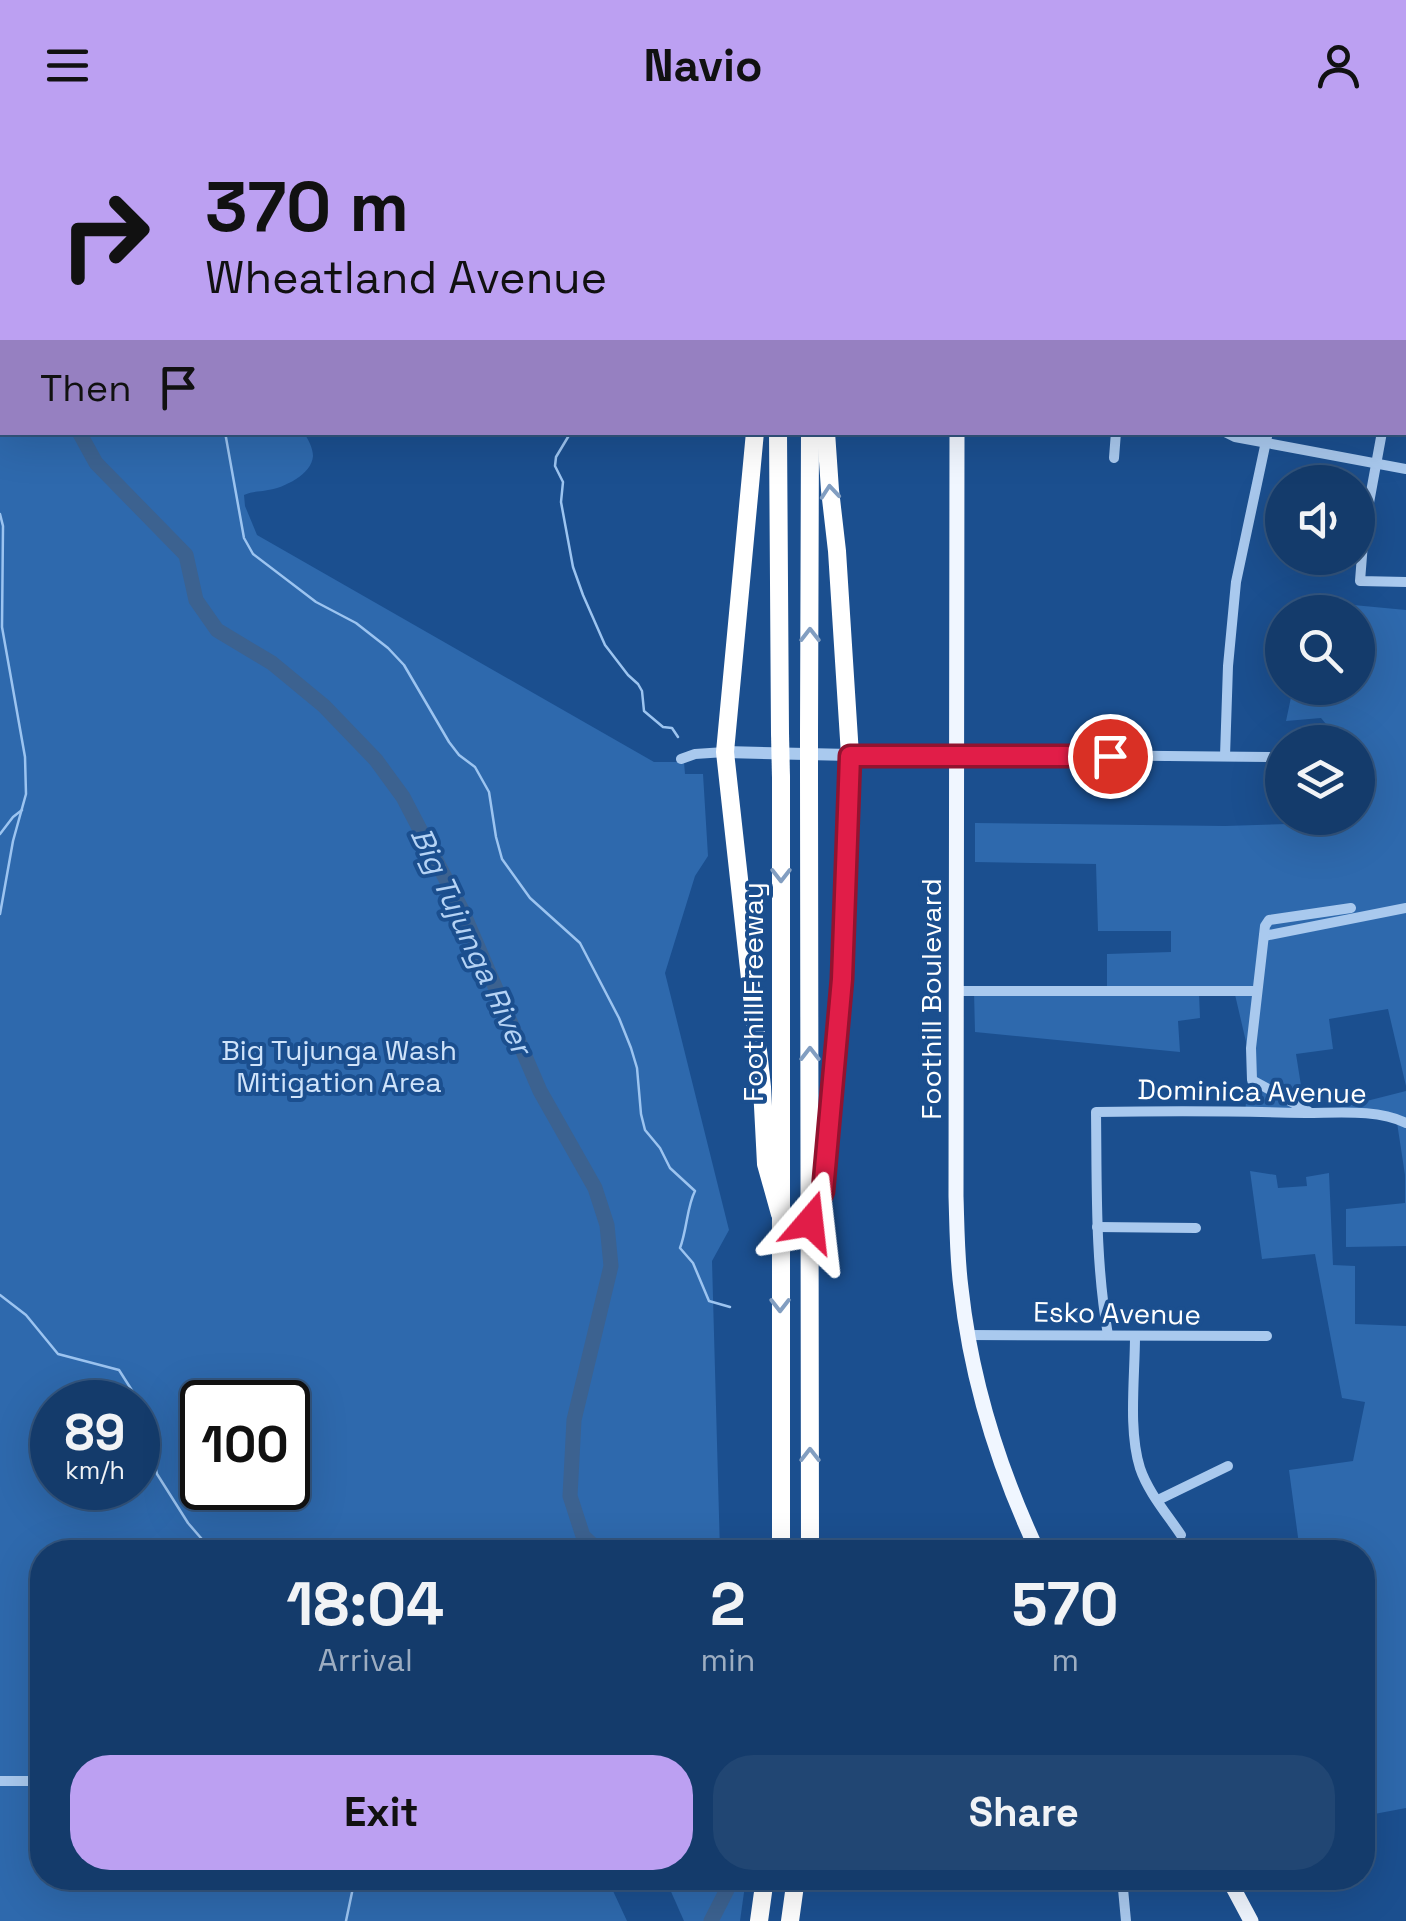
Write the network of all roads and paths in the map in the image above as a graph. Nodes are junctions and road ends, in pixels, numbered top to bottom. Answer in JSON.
{"nodes":[{"id":1,"x":755,"y":435,"type":"edge"},
{"id":2,"x":778,"y":435,"type":"edge"},
{"id":3,"x":810,"y":435,"type":"edge"},
{"id":4,"x":826,"y":435,"type":"edge"},
{"id":5,"x":957,"y":435,"type":"edge"},
{"id":6,"x":1116,"y":435,"type":"edge"},
{"id":7,"x":1231,"y":435,"type":"edge"},
{"id":8,"x":1381,"y":435,"type":"edge"},
{"id":9,"x":1267,"y":437,"type":"edge"},
{"id":10,"x":1114,"y":458,"type":"dead end"},
{"id":11,"x":1376,"y":462,"type":"junction"},
{"id":12,"x":1406,"y":469,"type":"edge"},
{"id":13,"x":1406,"y":582,"type":"edge"},
{"id":14,"x":726,"y":752,"type":"junction"},
{"id":15,"x":956,"y":754,"type":"junction"},
{"id":16,"x":850,"y":756,"type":"junction"},
{"id":17,"x":1225,"y":756,"type":"junction"},
{"id":18,"x":1265,"y":757,"type":"edge"},
{"id":19,"x":682,"y":759,"type":"dead end"},
{"id":20,"x":1351,"y":908,"type":"dead end"},
{"id":21,"x":1406,"y":908,"type":"edge"},
{"id":22,"x":1264,"y":936,"type":"junction"},
{"id":23,"x":1257,"y":991,"type":"junction"},
{"id":24,"x":956,"y":992,"type":"junction"},
{"id":25,"x":1312,"y":1113,"type":"junction"},
{"id":26,"x":1406,"y":1123,"type":"edge"},
{"id":27,"x":780,"y":1214,"type":"junction"},
{"id":28,"x":810,"y":1222,"type":"junction"},
{"id":29,"x":1097,"y":1228,"type":"junction"},
{"id":30,"x":1196,"y":1228,"type":"dead end"},
{"id":31,"x":967,"y":1335,"type":"junction"},
{"id":32,"x":1108,"y":1335,"type":"junction"},
{"id":33,"x":1135,"y":1336,"type":"junction"},
{"id":34,"x":1267,"y":1336,"type":"dead end"},
{"id":35,"x":1228,"y":1466,"type":"dead end"},
{"id":36,"x":1158,"y":1500,"type":"junction"},
{"id":37,"x":1181,"y":1535,"type":"dead end"},
{"id":38,"x":781,"y":1540,"type":"edge"},
{"id":39,"x":810,"y":1540,"type":"edge"},
{"id":40,"x":1033,"y":1540,"type":"edge"},
{"id":41,"x":0,"y":1781,"type":"edge"},
{"id":42,"x":30,"y":1781,"type":"edge"},
{"id":43,"x":763,"y":1890,"type":"edge"},
{"id":44,"x":794,"y":1890,"type":"edge"},
{"id":45,"x":1123,"y":1890,"type":"edge"},
{"id":46,"x":1235,"y":1890,"type":"edge"},
{"id":47,"x":759,"y":1921,"type":"edge"},
{"id":48,"x":790,"y":1921,"type":"edge"},
{"id":49,"x":1126,"y":1921,"type":"edge"},
{"id":50,"x":1252,"y":1921,"type":"edge"}],
"edges":[{"from":1,"to":14,"type":"highway"},
{"from":2,"to":27,"type":"highway","name":"Foothill Freeway","one_way":true,"bridge":true},
{"from":28,"to":3,"type":"highway","name":"Foothill Freeway","one_way":true,"bridge":true},
{"from":16,"to":4,"type":"highway","one_way":true},
{"from":5,"to":15,"type":"main road","name":"Foothill Boulevard"},
{"from":6,"to":10,"type":"street"},
{"from":7,"to":9,"type":"street"},
{"from":8,"to":11,"type":"street"},
{"from":9,"to":11,"type":"street"},
{"from":9,"to":17,"type":"street"},
{"from":11,"to":12,"type":"street"},
{"from":11,"to":13,"type":"street"},
{"from":14,"to":16,"type":"street"},
{"from":14,"to":19,"type":"street"},
{"from":14,"to":27,"type":"highway"},
{"from":15,"to":16,"type":"street"},
{"from":15,"to":17,"type":"street"},
{"from":15,"to":24,"type":"main road","name":"Foothill Boulevard"},
{"from":16,"to":28,"type":"highway"},
{"from":17,"to":18,"type":"street"},
{"from":20,"to":22,"type":"street"},
{"from":21,"to":22,"type":"street"},
{"from":22,"to":23,"type":"street"},
{"from":23,"to":24,"type":"street"},
{"from":23,"to":25,"type":"street"},
{"from":24,"to":31,"type":"main road","name":"Foothill Boulevard"},
{"from":25,"to":26,"type":"street","name":"Dominica Avenue"},
{"from":25,"to":29,"type":"street","name":"Dominica Avenue"},
{"from":27,"to":38,"type":"highway","name":"Foothill Freeway","one_way":true},
{"from":39,"to":28,"type":"highway","name":"Foothill Freeway","one_way":true},
{"from":29,"to":30,"type":"street"},
{"from":29,"to":32,"type":"street"},
{"from":31,"to":32,"type":"street","name":"Esko Avenue"},
{"from":31,"to":40,"type":"main road","name":"Foothill Boulevard"},
{"from":32,"to":33,"type":"street","name":"Esko Avenue"},
{"from":33,"to":34,"type":"street","name":"Esko Avenue"},
{"from":33,"to":36,"type":"street"},
{"from":35,"to":36,"type":"street"},
{"from":36,"to":37,"type":"street"},
{"from":41,"to":42,"type":"street"},
{"from":43,"to":47,"type":"highway"},
{"from":44,"to":48,"type":"highway"},
{"from":45,"to":49,"type":"street"},
{"from":46,"to":50,"type":"main road"}]}
